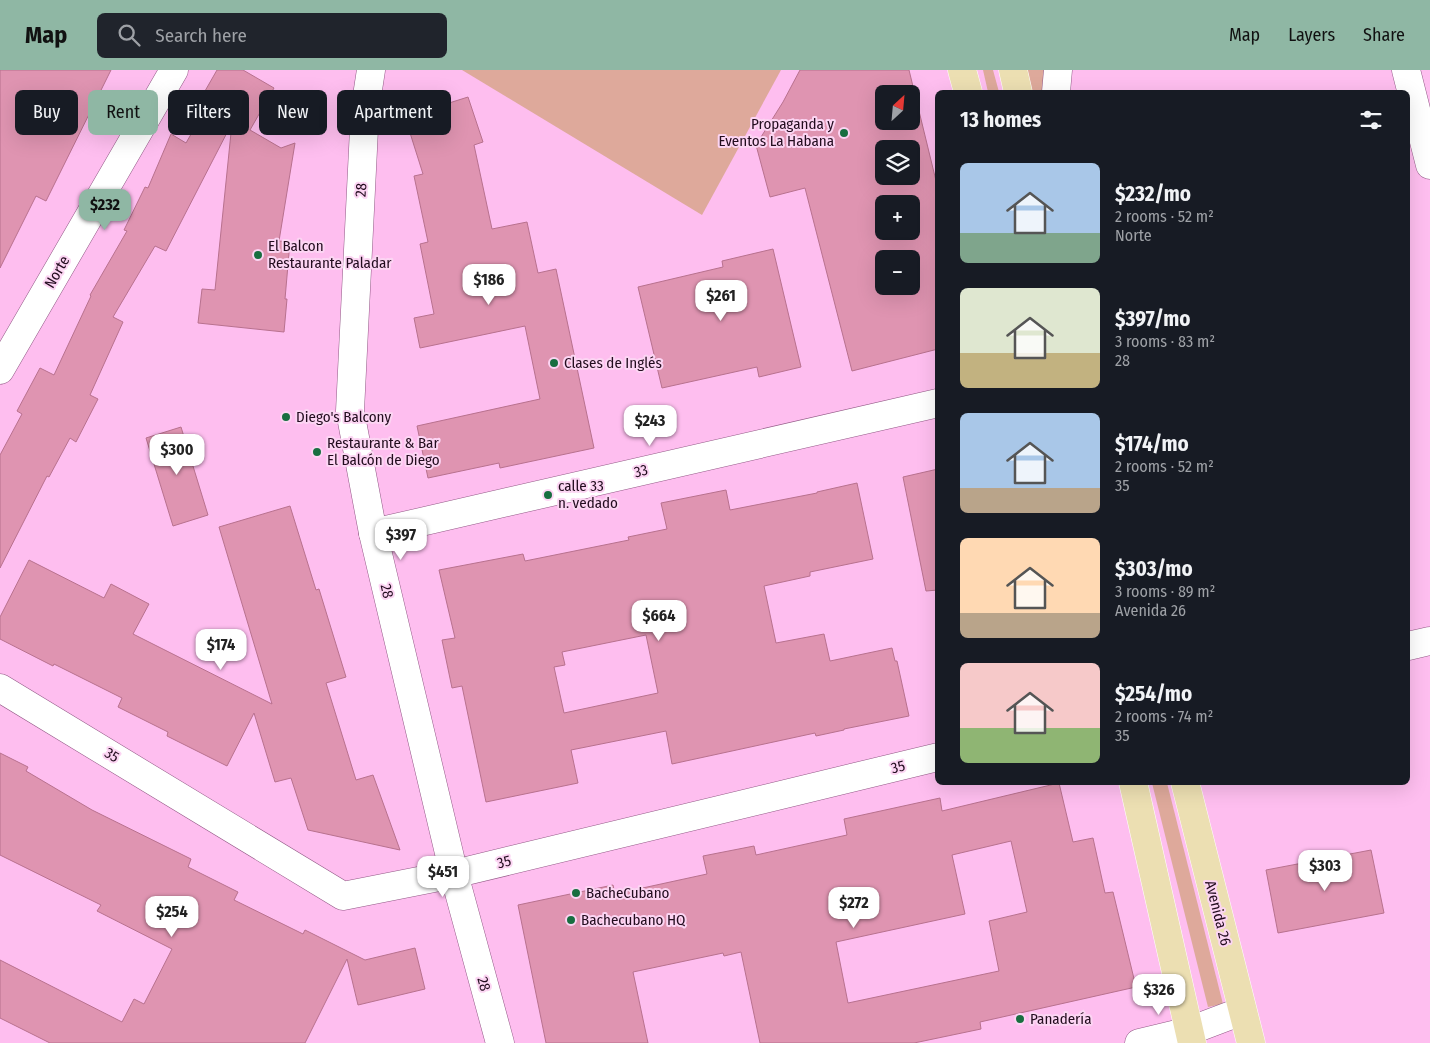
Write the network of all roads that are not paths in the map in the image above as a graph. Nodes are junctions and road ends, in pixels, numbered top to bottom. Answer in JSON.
{"nodes":[{"id":1,"x":174,"y":70,"type":"edge"},
{"id":2,"x":371,"y":70,"type":"edge"},
{"id":3,"x":962,"y":70,"type":"edge"},
{"id":4,"x":1012,"y":70,"type":"edge"},
{"id":5,"x":1058,"y":70,"type":"edge"},
{"id":6,"x":1406,"y":70,"type":"edge"},
{"id":7,"x":967,"y":90,"type":"edge"},
{"id":8,"x":1017,"y":90,"type":"edge"},
{"id":9,"x":1056,"y":90,"type":"edge"},
{"id":10,"x":1430,"y":165,"type":"edge"},
{"id":11,"x":0,"y":370,"type":"edge"},
{"id":12,"x":935,"y":404,"type":"edge"},
{"id":13,"x":373,"y":533,"type":"junction"},
{"id":14,"x":1430,"y":641,"type":"edge"},
{"id":15,"x":1410,"y":646,"type":"edge"},
{"id":16,"x":0,"y":688,"type":"edge"},
{"id":17,"x":935,"y":758,"type":"edge"},
{"id":18,"x":1133,"y":785,"type":"edge"},
{"id":19,"x":1186,"y":785,"type":"edge"},
{"id":20,"x":454,"y":874,"type":"junction"},
{"id":21,"x":1242,"y":1011,"type":"junction"},
{"id":22,"x":1190,"y":1037,"type":"edge"},
{"id":23,"x":500,"y":1043,"type":"edge"},
{"id":24,"x":1139,"y":1043,"type":"edge"},
{"id":25,"x":1250,"y":1043,"type":"edge"}],
"edges":[{"from":1,"to":11,"type":"street","name":"Norte"},
{"from":2,"to":13,"type":"street","name":"28"},
{"from":3,"to":7,"type":"main road"},
{"from":4,"to":8,"type":"main road"},
{"from":5,"to":9,"type":"street"},
{"from":6,"to":10,"type":"street"},
{"from":12,"to":13,"type":"street","name":"33"},
{"from":13,"to":20,"type":"street","name":"28"},
{"from":14,"to":15,"type":"street"},
{"from":16,"to":20,"type":"street","name":"35"},
{"from":17,"to":20,"type":"street","name":"35"},
{"from":18,"to":22,"type":"main road"},
{"from":19,"to":21,"type":"main road","name":"Avenida 26"},
{"from":20,"to":23,"type":"street","name":"28"},
{"from":21,"to":22,"type":"street"},
{"from":21,"to":25,"type":"main road","name":"Avenida 26"},
{"from":22,"to":24,"type":"street"}]}
